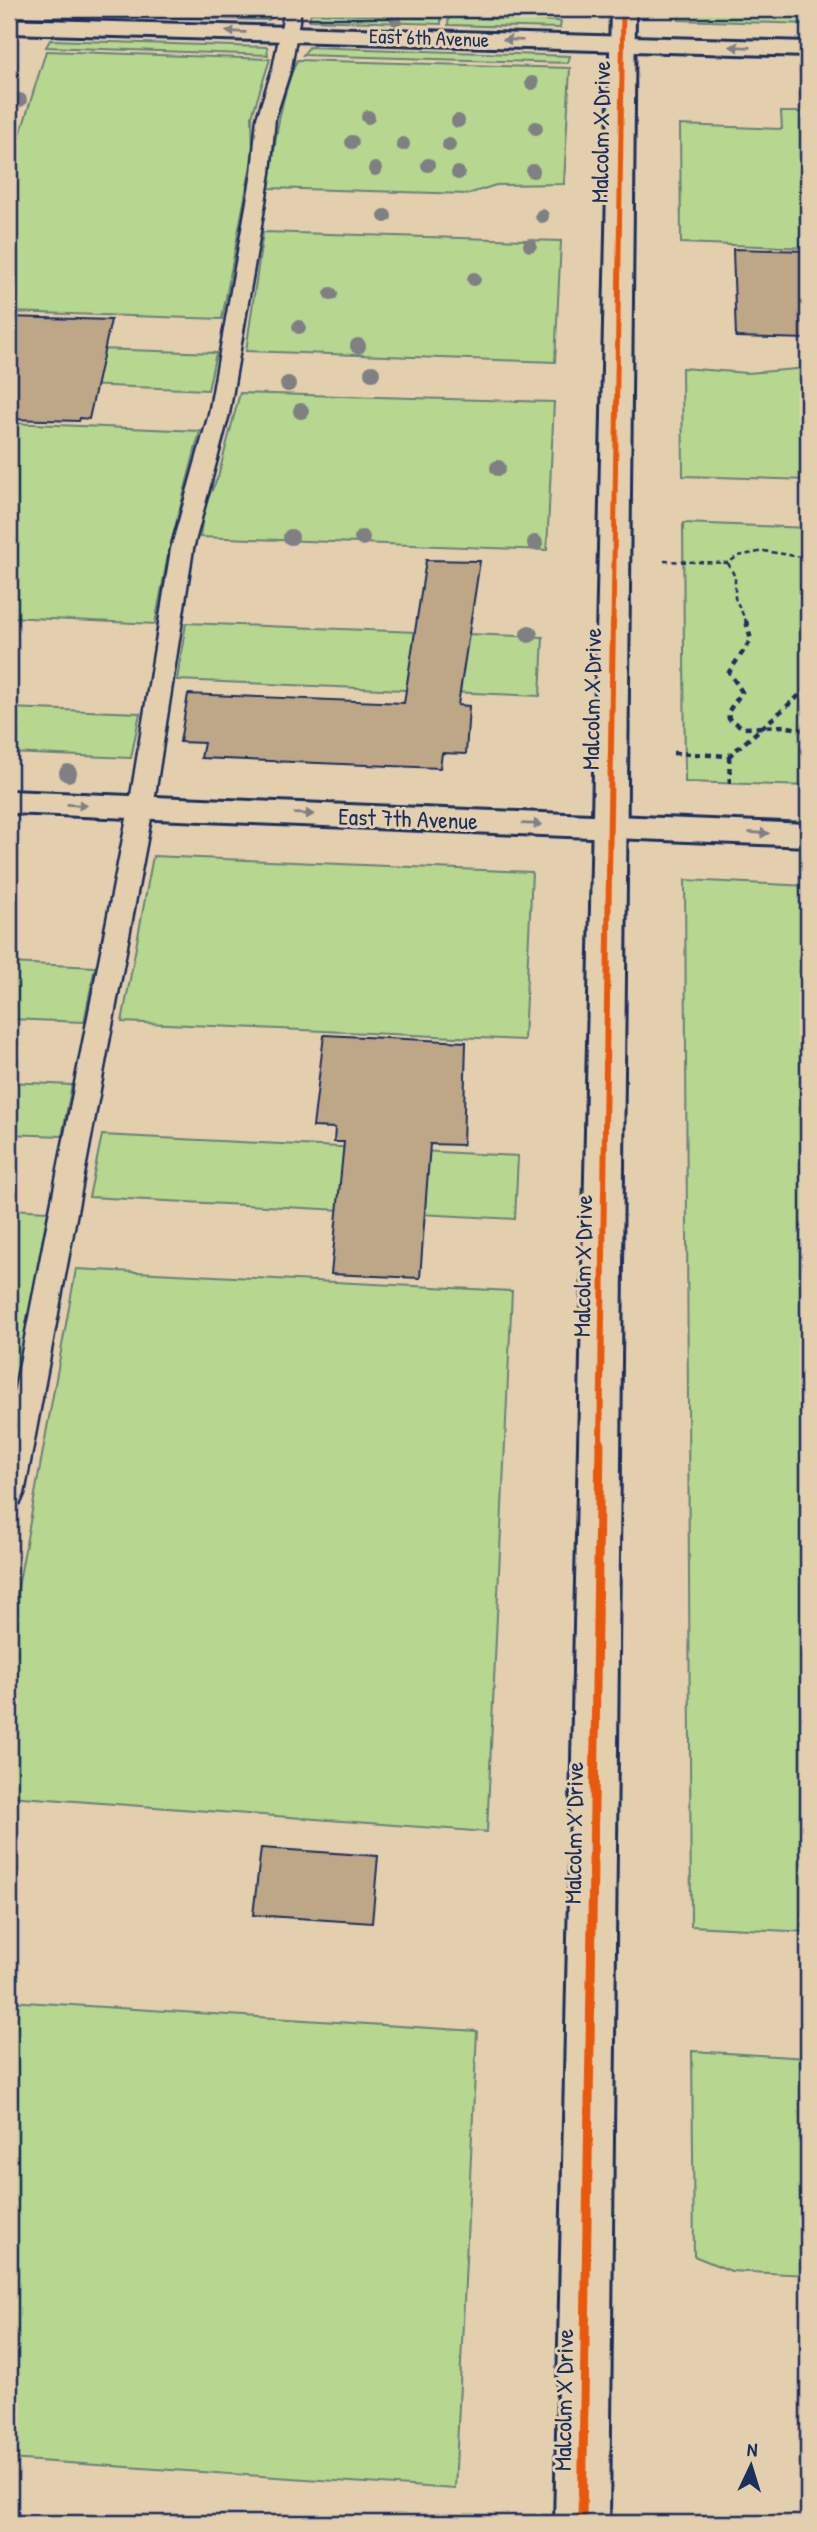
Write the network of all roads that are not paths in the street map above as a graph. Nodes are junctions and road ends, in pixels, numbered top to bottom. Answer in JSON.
{"nodes":[{"id":1,"x":293,"y":9,"type":"edge"},
{"id":2,"x":9,"y":26,"type":"edge"},
{"id":3,"x":622,"y":26,"type":"edge"},
{"id":4,"x":289,"y":34,"type":"junction"},
{"id":5,"x":808,"y":49,"type":"edge"},
{"id":6,"x":9,"y":802,"type":"edge"},
{"id":7,"x":141,"y":808,"type":"junction"},
{"id":8,"x":609,"y":827,"type":"junction"},
{"id":9,"x":808,"y":835,"type":"edge"},
{"id":10,"x":9,"y":1494,"type":"edge"},
{"id":11,"x":582,"y":2523,"type":"edge"}],
"edges":[{"from":1,"to":4,"type":"lane"},
{"from":4,"to":2,"type":"street","name":"East 6th Avenue","one_way":true},
{"from":3,"to":4,"type":"street","name":"East 6th Avenue","one_way":true},
{"from":5,"to":3,"type":"street","name":"East 6th Avenue","one_way":true},
{"from":3,"to":8,"type":"street","name":"Malcolm X Drive"},
{"from":4,"to":7,"type":"lane"},
{"from":6,"to":7,"type":"street","name":"East 7th Avenue","one_way":true},
{"from":7,"to":8,"type":"street","name":"East 7th Avenue","one_way":true},
{"from":7,"to":10,"type":"lane"},
{"from":8,"to":9,"type":"street","name":"East 7th Avenue","one_way":true},
{"from":8,"to":11,"type":"street","name":"Malcolm X Drive"}]}
